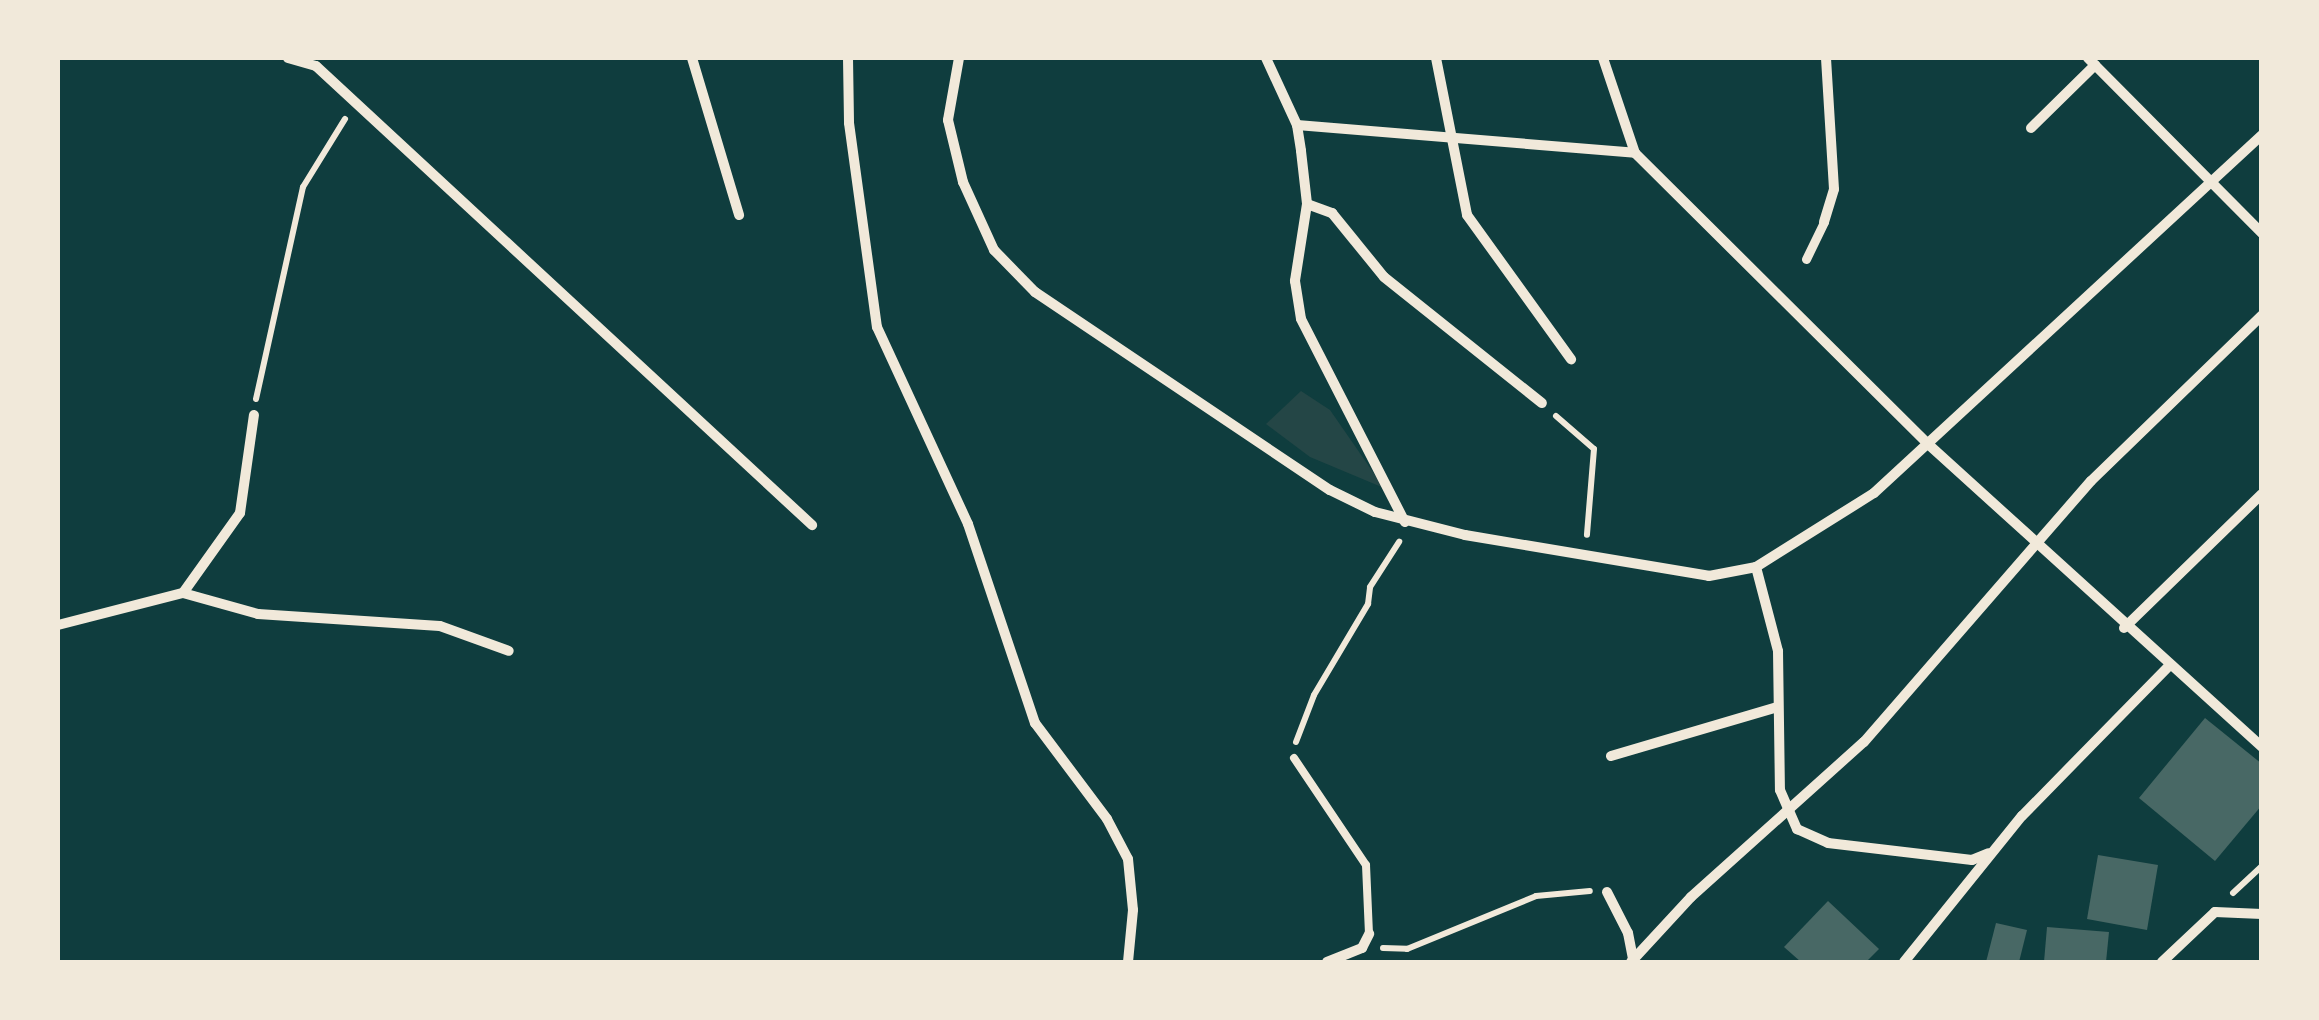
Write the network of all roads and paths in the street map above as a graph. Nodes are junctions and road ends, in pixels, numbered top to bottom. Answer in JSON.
{"nodes":[{"id":1,"x":288,"y":58,"type":"edge"},
{"id":2,"x":325,"y":58,"type":"edge"},
{"id":3,"x":692,"y":58,"type":"edge"},
{"id":4,"x":959,"y":58,"type":"edge"},
{"id":5,"x":1266,"y":58,"type":"edge"},
{"id":6,"x":1436,"y":58,"type":"edge"},
{"id":7,"x":1603,"y":58,"type":"edge"},
{"id":8,"x":1826,"y":58,"type":"edge"},
{"id":9,"x":846,"y":59,"type":"edge"},
{"id":10,"x":2092,"y":61,"type":"edge"},
{"id":11,"x":316,"y":66,"type":"junction"},
{"id":12,"x":356,"y":104,"type":"junction"},
{"id":13,"x":1297,"y":125,"type":"junction"},
{"id":14,"x":2031,"y":128,"type":"dead end"},
{"id":15,"x":2262,"y":135,"type":"edge"},
{"id":16,"x":1449,"y":140,"type":"junction"},
{"id":17,"x":1635,"y":153,"type":"junction"},
{"id":18,"x":2209,"y":180,"type":"junction"},
{"id":19,"x":1307,"y":204,"type":"junction"},
{"id":20,"x":739,"y":215,"type":"dead end"},
{"id":21,"x":1824,"y":222,"type":"joint"},
{"id":22,"x":2262,"y":233,"type":"edge"},
{"id":23,"x":1806,"y":260,"type":"dead end"},
{"id":24,"x":2262,"y":315,"type":"edge"},
{"id":25,"x":1571,"y":359,"type":"dead end"},
{"id":26,"x":1542,"y":403,"type":"dead end"},
{"id":27,"x":254,"y":415,"type":"joint"},
{"id":28,"x":1928,"y":444,"type":"junction"},
{"id":29,"x":1594,"y":449,"type":"dead end"},
{"id":30,"x":2262,"y":494,"type":"edge"},
{"id":31,"x":1405,"y":522,"type":"junction"},
{"id":32,"x":812,"y":525,"type":"dead end"},
{"id":33,"x":1420,"y":526,"type":"junction"},
{"id":34,"x":2036,"y":545,"type":"junction"},
{"id":35,"x":1586,"y":556,"type":"junction"},
{"id":36,"x":1756,"y":567,"type":"junction"},
{"id":37,"x":183,"y":593,"type":"junction"},
{"id":38,"x":58,"y":626,"type":"edge"},
{"id":39,"x":2124,"y":628,"type":"junction"},
{"id":40,"x":508,"y":651,"type":"dead end"},
{"id":41,"x":2168,"y":667,"type":"junction"},
{"id":42,"x":1778,"y":707,"type":"junction"},
{"id":43,"x":2262,"y":747,"type":"edge"},
{"id":44,"x":1611,"y":756,"type":"dead end"},
{"id":45,"x":1294,"y":758,"type":"joint"},
{"id":46,"x":1788,"y":815,"type":"junction"},
{"id":47,"x":1989,"y":853,"type":"junction"},
{"id":48,"x":1607,"y":892,"type":"joint"},
{"id":49,"x":2262,"y":914,"type":"edge"},
{"id":50,"x":1368,"y":934,"type":"joint"},
{"id":51,"x":1362,"y":948,"type":"junction"},
{"id":52,"x":1632,"y":961,"type":"edge"},
{"id":53,"x":1128,"y":962,"type":"edge"},
{"id":54,"x":1327,"y":962,"type":"edge"},
{"id":55,"x":1904,"y":962,"type":"edge"},
{"id":56,"x":2162,"y":962,"type":"edge"}],
"edges":[{"from":1,"to":11,"type":"street"},
{"from":2,"to":11,"type":"street"},
{"from":3,"to":20,"type":"street"},
{"from":4,"to":31,"type":"street"},
{"from":5,"to":13,"type":"street"},
{"from":6,"to":16,"type":"street"},
{"from":7,"to":17,"type":"street"},
{"from":8,"to":21,"type":"street"},
{"from":9,"to":53,"type":"street"},
{"from":10,"to":14,"type":"street"},
{"from":10,"to":18,"type":"street"},
{"from":11,"to":12,"type":"street"},
{"from":12,"to":27,"type":"path"},
{"from":12,"to":32,"type":"street"},
{"from":13,"to":16,"type":"street"},
{"from":13,"to":19,"type":"street"},
{"from":15,"to":18,"type":"street"},
{"from":16,"to":17,"type":"street"},
{"from":16,"to":25,"type":"street"},
{"from":17,"to":28,"type":"street"},
{"from":18,"to":22,"type":"street"},
{"from":18,"to":28,"type":"street"},
{"from":19,"to":26,"type":"street"},
{"from":19,"to":31,"type":"street"},
{"from":21,"to":23,"type":"street"},
{"from":24,"to":34,"type":"street"},
{"from":27,"to":37,"type":"street"},
{"from":28,"to":34,"type":"street"},
{"from":28,"to":36,"type":"street"},
{"from":29,"to":35,"type":"path"},
{"from":30,"to":39,"type":"street"},
{"from":31,"to":33,"type":"street"},
{"from":33,"to":35,"type":"street"},
{"from":33,"to":45,"type":"path"},
{"from":34,"to":39,"type":"street"},
{"from":34,"to":46,"type":"street"},
{"from":35,"to":36,"type":"street"},
{"from":36,"to":42,"type":"street"},
{"from":37,"to":38,"type":"street"},
{"from":37,"to":40,"type":"street"},
{"from":39,"to":41,"type":"street"},
{"from":41,"to":43,"type":"street"},
{"from":41,"to":47,"type":"street"},
{"from":42,"to":44,"type":"street"},
{"from":42,"to":46,"type":"street"},
{"from":45,"to":50,"type":"lane"},
{"from":46,"to":47,"type":"street"},
{"from":46,"to":52,"type":"street"},
{"from":47,"to":55,"type":"street"},
{"from":48,"to":51,"type":"path"},
{"from":48,"to":52,"type":"street"},
{"from":49,"to":56,"type":"street"},
{"from":50,"to":51,"type":"street"},
{"from":51,"to":54,"type":"street"}]}
